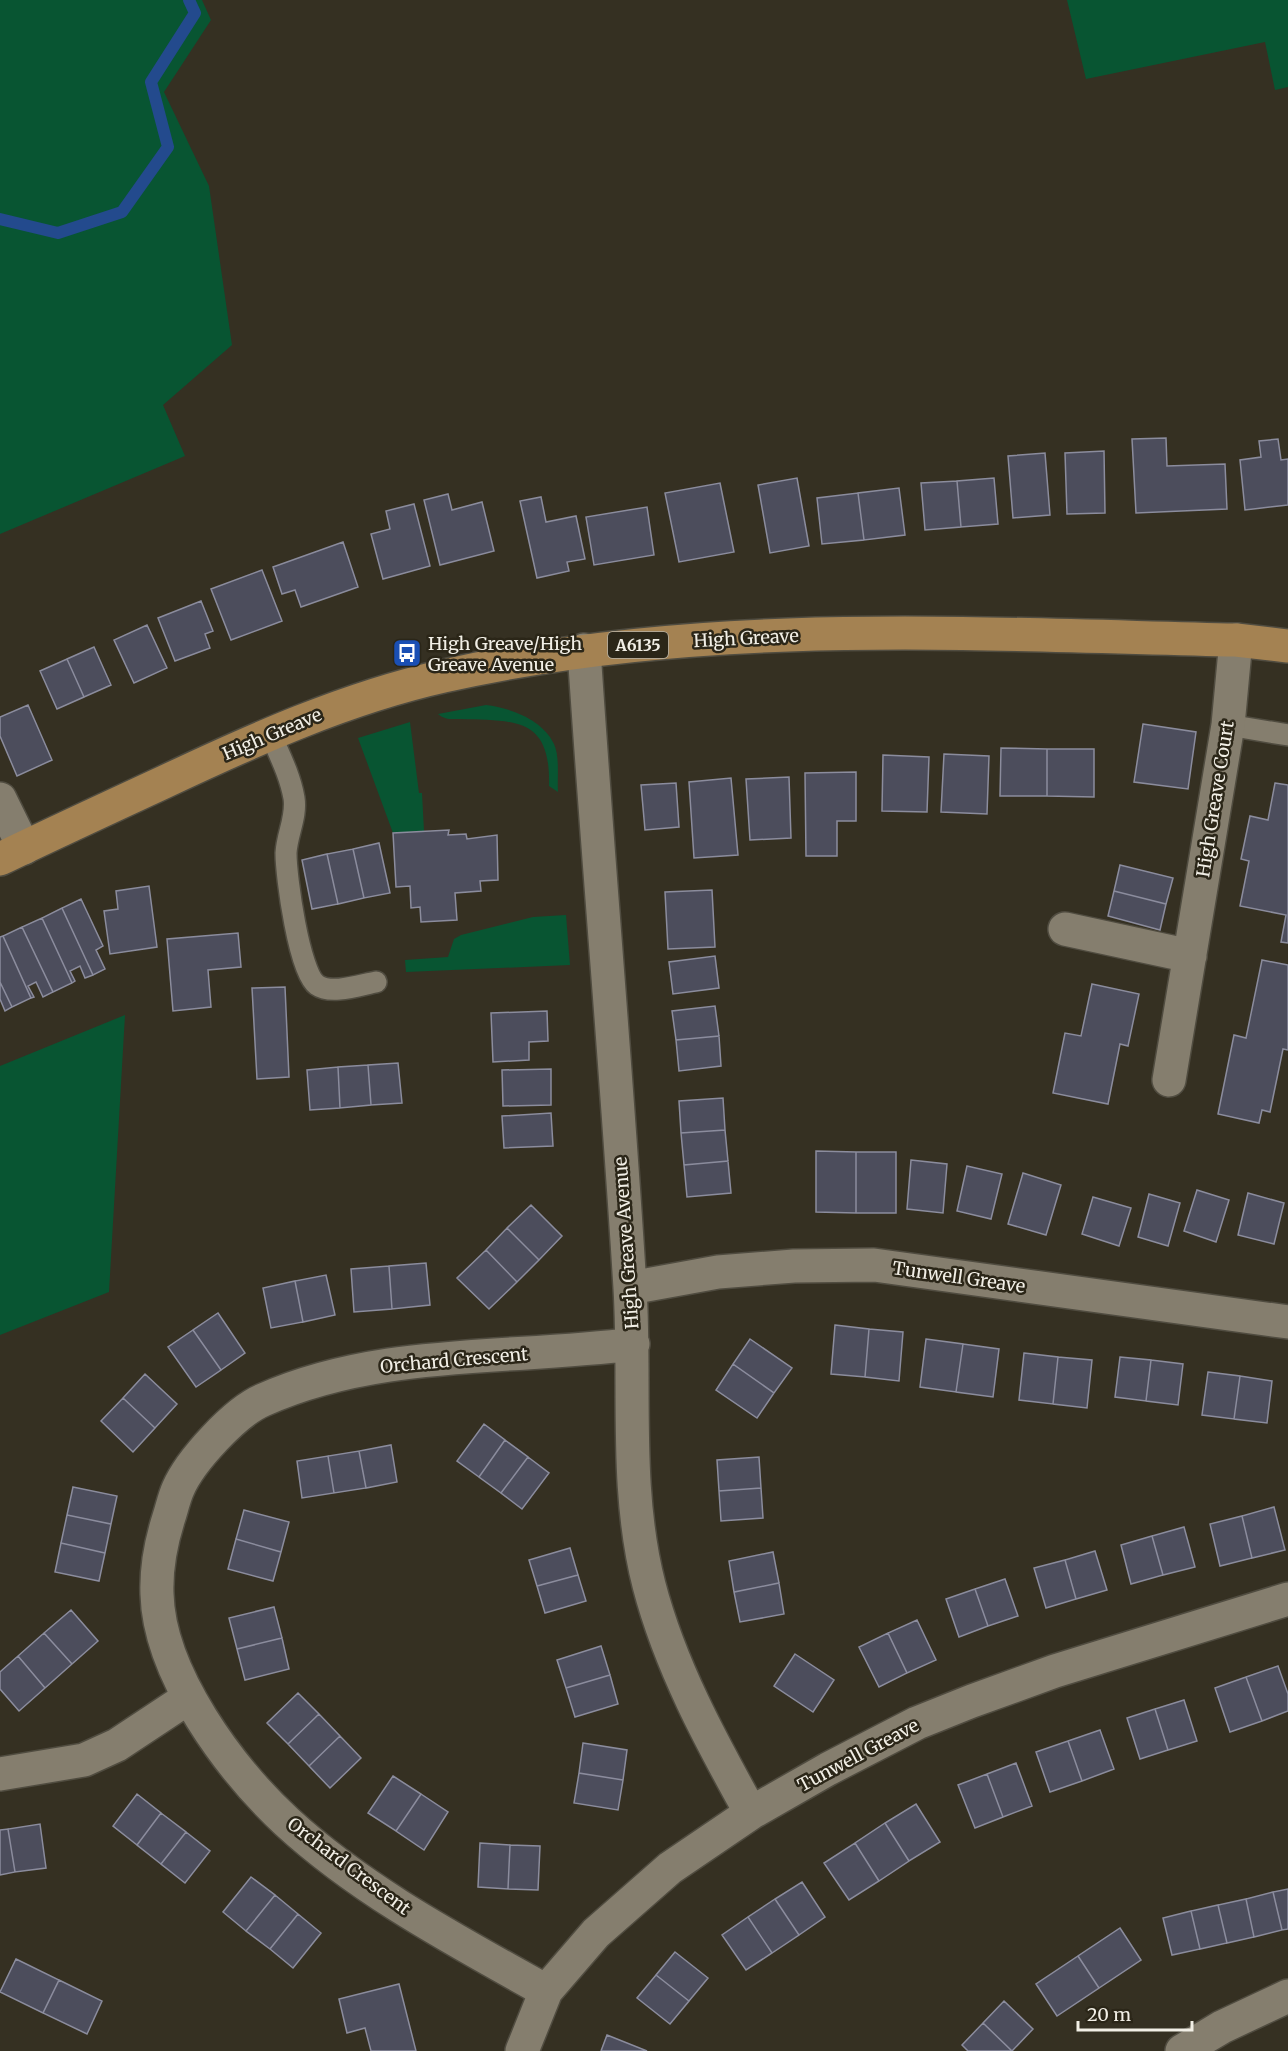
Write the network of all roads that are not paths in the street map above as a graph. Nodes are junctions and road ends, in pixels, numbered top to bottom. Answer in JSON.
{"nodes":[{"id":1,"x":1236,"y":640,"type":"junction"},
{"id":2,"x":1288,"y":646,"type":"edge"},
{"id":3,"x":584,"y":650,"type":"junction"},
{"id":4,"x":1228,"y":725,"type":"junction"},
{"id":5,"x":270,"y":733,"type":"junction"},
{"id":6,"x":1288,"y":735,"type":"edge"},
{"id":7,"x":0,"y":799,"type":"edge"},
{"id":8,"x":12,"y":853,"type":"edge"},
{"id":9,"x":1065,"y":929,"type":"dead end"},
{"id":10,"x":1190,"y":956,"type":"junction"},
{"id":11,"x":376,"y":982,"type":"dead end"},
{"id":12,"x":1168,"y":1080,"type":"dead end"},
{"id":13,"x":630,"y":1288,"type":"junction"},
{"id":14,"x":1288,"y":1322,"type":"edge"},
{"id":15,"x":633,"y":1344,"type":"junction"},
{"id":16,"x":1288,"y":1599,"type":"edge"},
{"id":17,"x":188,"y":1698,"type":"junction"},
{"id":18,"x":0,"y":1774,"type":"edge"},
{"id":19,"x":751,"y":1813,"type":"junction"},
{"id":20,"x":546,"y":1991,"type":"junction"},
{"id":21,"x":1288,"y":1996,"type":"edge"},
{"id":22,"x":522,"y":2051,"type":"edge"},
{"id":23,"x":1182,"y":2051,"type":"edge"}],
"edges":[{"from":1,"to":2,"type":"main road","name":"High Greave","number":"A6135"},
{"from":1,"to":3,"type":"main road","name":"High Greave","number":"A6135"},
{"from":1,"to":4,"type":"street","name":"High Greave Court"},
{"from":3,"to":5,"type":"main road","name":"High Greave","number":"A6135"},
{"from":3,"to":13,"type":"street","name":"High Greave Avenue"},
{"from":4,"to":6,"type":"lane"},
{"from":4,"to":10,"type":"street","name":"High Greave Court"},
{"from":5,"to":8,"type":"main road","name":"High Greave","number":"A6135"},
{"from":5,"to":11,"type":"lane"},
{"from":7,"to":8,"type":"street"},
{"from":9,"to":10,"type":"street"},
{"from":10,"to":12,"type":"street","name":"High Greave Court"},
{"from":13,"to":14,"type":"street","name":"Tunwell Greave"},
{"from":13,"to":15,"type":"street","name":"High Greave Avenue"},
{"from":15,"to":17,"type":"street","name":"Orchard Crescent"},
{"from":15,"to":19,"type":"street","name":"High Greave Avenue"},
{"from":16,"to":19,"type":"street","name":"Tunwell Greave"},
{"from":17,"to":18,"type":"street"},
{"from":17,"to":20,"type":"street","name":"Orchard Crescent"},
{"from":19,"to":20,"type":"street","name":"Tunwell Greave"},
{"from":20,"to":22,"type":"street","name":"Tunwell Greave"},
{"from":21,"to":23,"type":"street"}]}
